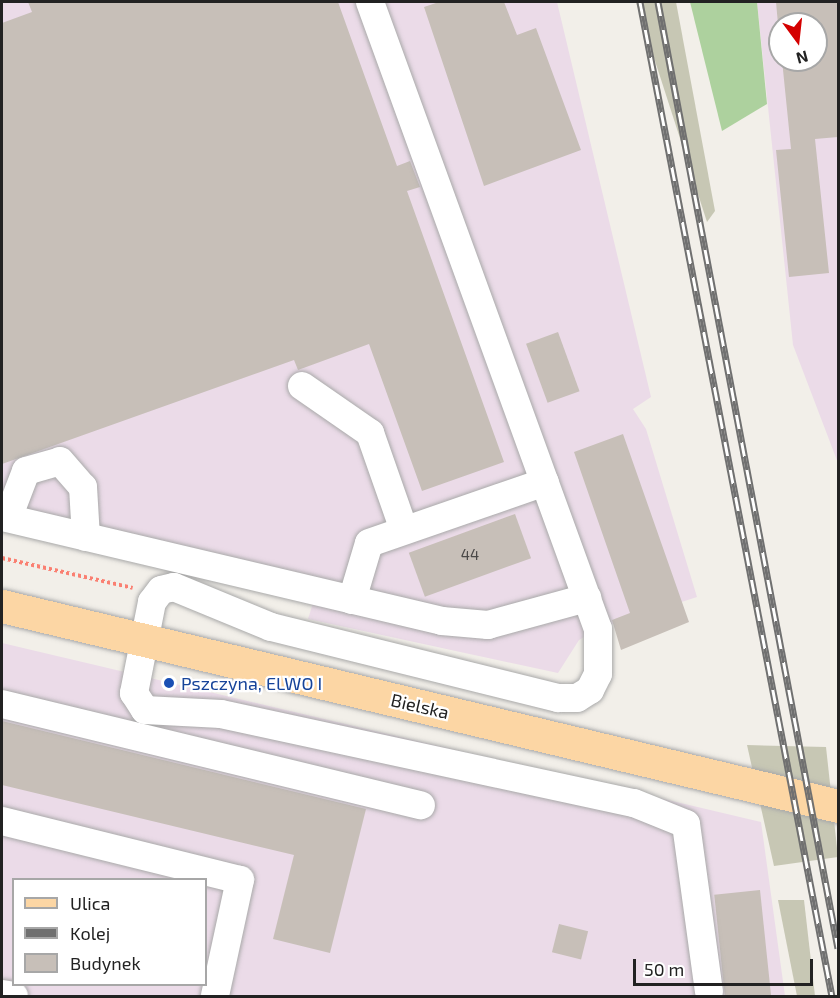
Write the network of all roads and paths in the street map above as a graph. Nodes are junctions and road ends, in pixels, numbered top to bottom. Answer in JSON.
{"nodes":[{"id":1,"x":375,"y":3,"type":"edge"},
{"id":2,"x":302,"y":386,"type":"dead end"},
{"id":3,"x":545,"y":482,"type":"junction"},
{"id":4,"x":5,"y":518,"type":"edge"},
{"id":5,"x":404,"y":530,"type":"junction"},
{"id":6,"x":86,"y":537,"type":"junction"},
{"id":7,"x":2,"y":558,"type":"edge"},
{"id":8,"x":156,"y":598,"type":"junction"},
{"id":9,"x":587,"y":598,"type":"junction"},
{"id":10,"x":351,"y":600,"type":"junction"},
{"id":11,"x":2,"y":606,"type":"edge"},
{"id":12,"x":141,"y":642,"type":"junction"},
{"id":13,"x":2,"y":704,"type":"edge"},
{"id":14,"x":421,"y":805,"type":"dead end"},
{"id":15,"x":838,"y":806,"type":"edge"},
{"id":16,"x":2,"y":821,"type":"edge"},
{"id":17,"x":709,"y":991,"type":"dead end"},
{"id":18,"x":2,"y":994,"type":"edge"},
{"id":19,"x":14,"y":996,"type":"edge"},
{"id":20,"x":215,"y":996,"type":"edge"}],
"edges":[{"from":1,"to":3,"type":"street"},
{"from":2,"to":5,"type":"street"},
{"from":3,"to":5,"type":"street"},
{"from":3,"to":9,"type":"street"},
{"from":4,"to":6,"type":"street"},
{"from":4,"to":6,"type":"street"},
{"from":5,"to":10,"type":"street"},
{"from":6,"to":10,"type":"street"},
{"from":7,"to":8,"type":"path"},
{"from":8,"to":9,"type":"street"},
{"from":8,"to":12,"type":"street"},
{"from":9,"to":10,"type":"street"},
{"from":11,"to":12,"type":"main road","name":"Bielska"},
{"from":12,"to":15,"type":"main road","name":"Bielska"},
{"from":12,"to":17,"type":"street"},
{"from":13,"to":14,"type":"street"},
{"from":16,"to":20,"type":"street"},
{"from":18,"to":19,"type":"street"}]}
